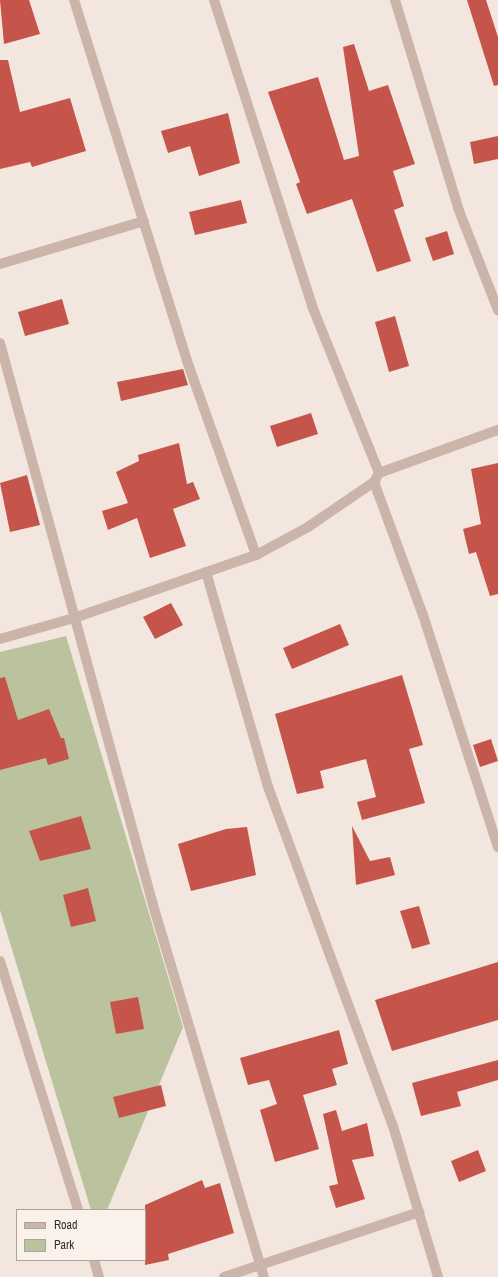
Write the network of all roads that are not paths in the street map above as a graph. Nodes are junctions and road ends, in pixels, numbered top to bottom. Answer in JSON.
{"nodes":[{"id":1,"x":74,"y":0,"type":"edge"},
{"id":2,"x":214,"y":0,"type":"edge"},
{"id":3,"x":395,"y":0,"type":"edge"},
{"id":4,"x":144,"y":220,"type":"junction"},
{"id":5,"x":0,"y":264,"type":"edge"},
{"id":6,"x":498,"y":310,"type":"edge"},
{"id":7,"x":0,"y":343,"type":"edge"},
{"id":8,"x":498,"y":430,"type":"edge"},
{"id":9,"x":377,"y":477,"type":"junction"},
{"id":10,"x":256,"y":555,"type":"junction"},
{"id":11,"x":206,"y":572,"type":"junction"},
{"id":12,"x":74,"y":618,"type":"junction"},
{"id":13,"x":0,"y":639,"type":"edge"},
{"id":14,"x":498,"y":847,"type":"edge"},
{"id":15,"x":0,"y":961,"type":"edge"},
{"id":16,"x":78,"y":1209,"type":"edge"},
{"id":17,"x":419,"y":1212,"type":"junction"},
{"id":18,"x":94,"y":1261,"type":"edge"},
{"id":19,"x":261,"y":1264,"type":"junction"},
{"id":20,"x":99,"y":1277,"type":"edge"},
{"id":21,"x":224,"y":1277,"type":"edge"},
{"id":22,"x":264,"y":1277,"type":"edge"},
{"id":23,"x":438,"y":1277,"type":"edge"}],
"edges":[{"from":1,"to":4,"type":"street"},
{"from":2,"to":9,"type":"street"},
{"from":3,"to":6,"type":"street"},
{"from":4,"to":5,"type":"street"},
{"from":4,"to":10,"type":"street"},
{"from":7,"to":12,"type":"street"},
{"from":8,"to":9,"type":"street"},
{"from":9,"to":10,"type":"street"},
{"from":9,"to":14,"type":"street"},
{"from":10,"to":11,"type":"street"},
{"from":11,"to":12,"type":"street"},
{"from":11,"to":17,"type":"street"},
{"from":12,"to":13,"type":"street"},
{"from":12,"to":19,"type":"street"},
{"from":15,"to":16,"type":"street"},
{"from":17,"to":19,"type":"street"},
{"from":17,"to":23,"type":"street"},
{"from":18,"to":20,"type":"street"},
{"from":19,"to":21,"type":"street"},
{"from":19,"to":22,"type":"street"}]}
